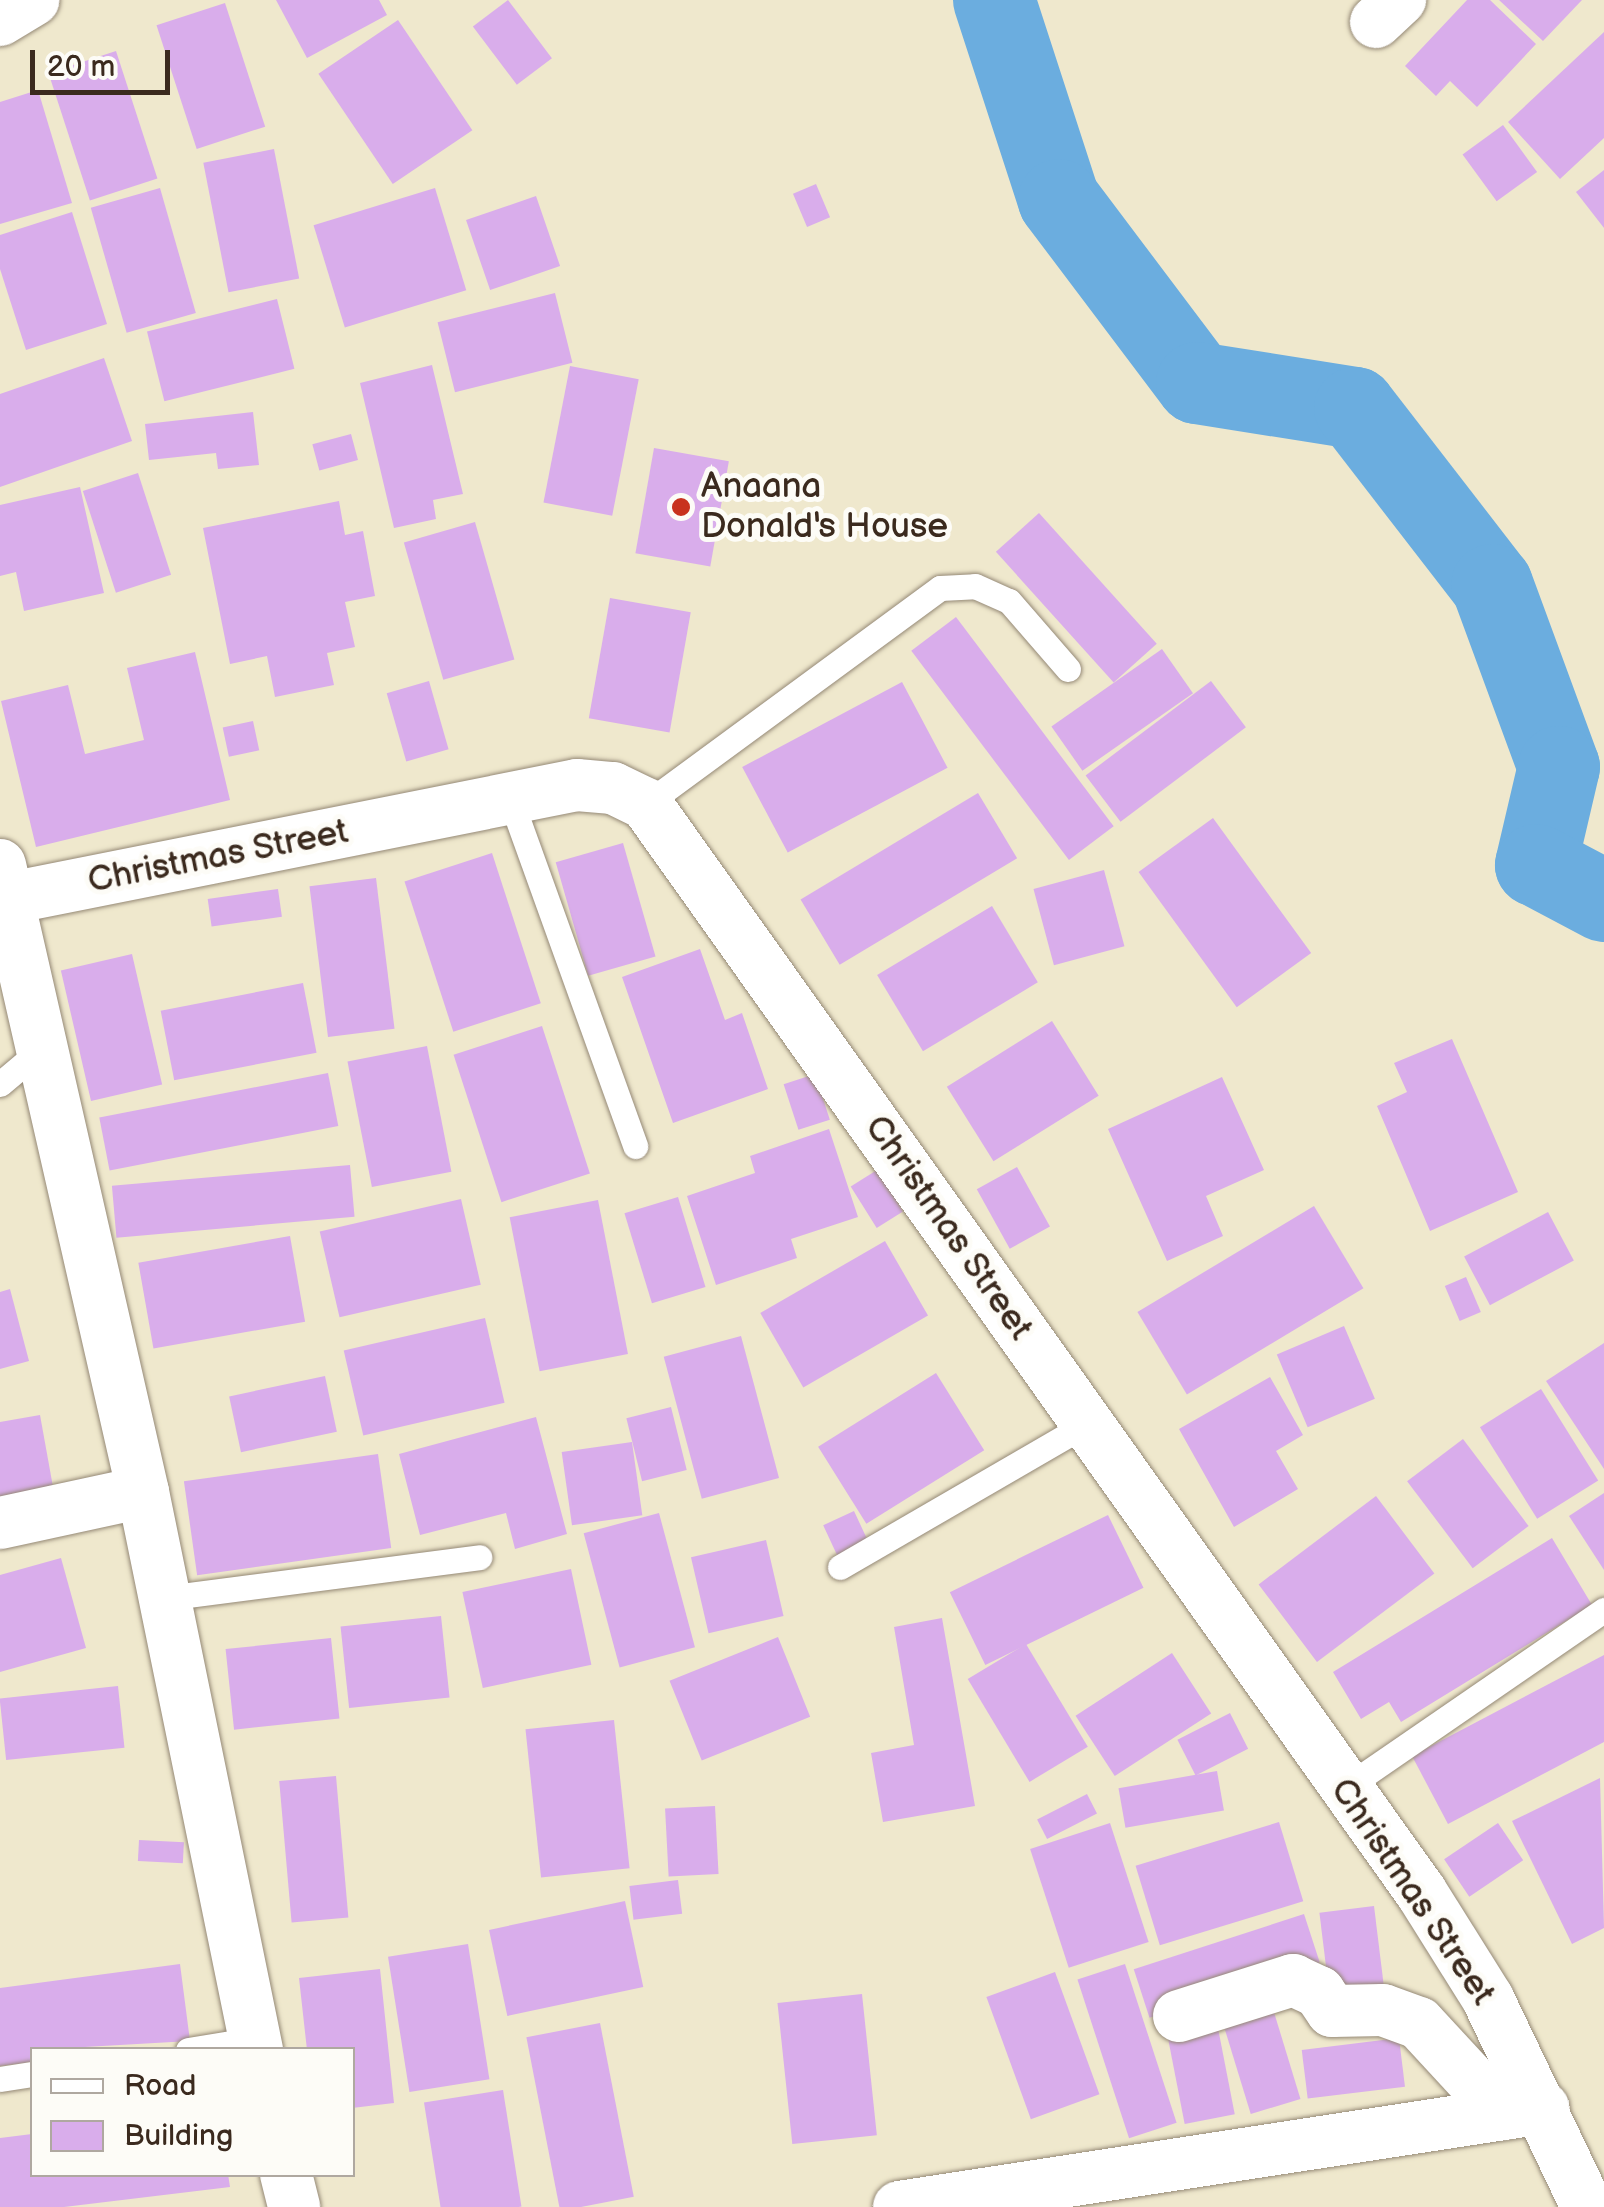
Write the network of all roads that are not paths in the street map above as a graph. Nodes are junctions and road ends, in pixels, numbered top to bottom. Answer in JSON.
{"nodes":[{"id":1,"x":34,"y":0,"type":"edge"},
{"id":2,"x":0,"y":20,"type":"edge"},
{"id":3,"x":1068,"y":669,"type":"dead end"},
{"id":4,"x":510,"y":798,"type":"junction"},
{"id":5,"x":646,"y":804,"type":"junction"},
{"id":6,"x":5,"y":881,"type":"edge"},
{"id":7,"x":44,"y":1047,"type":"junction"},
{"id":8,"x":0,"y":1084,"type":"edge"},
{"id":9,"x":634,"y":1146,"type":"dead end"},
{"id":10,"x":1086,"y":1424,"type":"junction"},
{"id":11,"x":143,"y":1492,"type":"junction"},
{"id":12,"x":0,"y":1523,"type":"edge"},
{"id":13,"x":478,"y":1557,"type":"dead end"},
{"id":14,"x":840,"y":1567,"type":"dead end"},
{"id":15,"x":165,"y":1598,"type":"junction"},
{"id":16,"x":1604,"y":1610,"type":"edge"},
{"id":17,"x":1342,"y":1790,"type":"junction"},
{"id":18,"x":1179,"y":2016,"type":"dead end"},
{"id":19,"x":256,"y":2044,"type":"edge"},
{"id":20,"x":222,"y":2047,"type":"edge"},
{"id":21,"x":30,"y":2074,"type":"edge"},
{"id":22,"x":0,"y":2079,"type":"edge"},
{"id":23,"x":1523,"y":2111,"type":"junction"},
{"id":24,"x":287,"y":2177,"type":"edge"},
{"id":25,"x":294,"y":2207,"type":"edge"},
{"id":26,"x":899,"y":2207,"type":"edge"},
{"id":27,"x":1586,"y":2207,"type":"edge"}],
"edges":[{"from":1,"to":2,"type":"street"},
{"from":3,"to":5,"type":"lane"},
{"from":4,"to":5,"type":"street","name":"Christmas Street"},
{"from":4,"to":6,"type":"street","name":"Christmas Street"},
{"from":4,"to":9,"type":"lane"},
{"from":5,"to":10,"type":"street","name":"Christmas Street"},
{"from":6,"to":7,"type":"street"},
{"from":7,"to":8,"type":"lane"},
{"from":7,"to":11,"type":"street"},
{"from":10,"to":14,"type":"lane"},
{"from":10,"to":17,"type":"street","name":"Christmas Street"},
{"from":11,"to":12,"type":"street"},
{"from":11,"to":15,"type":"street"},
{"from":13,"to":15,"type":"lane"},
{"from":15,"to":19,"type":"street"},
{"from":16,"to":17,"type":"lane"},
{"from":17,"to":23,"type":"street","name":"Christmas Street"},
{"from":18,"to":23,"type":"street"},
{"from":19,"to":20,"type":"lane"},
{"from":21,"to":22,"type":"lane"},
{"from":23,"to":26,"type":"street"},
{"from":23,"to":27,"type":"street","name":"Christmas Street"},
{"from":24,"to":25,"type":"street"}]}
